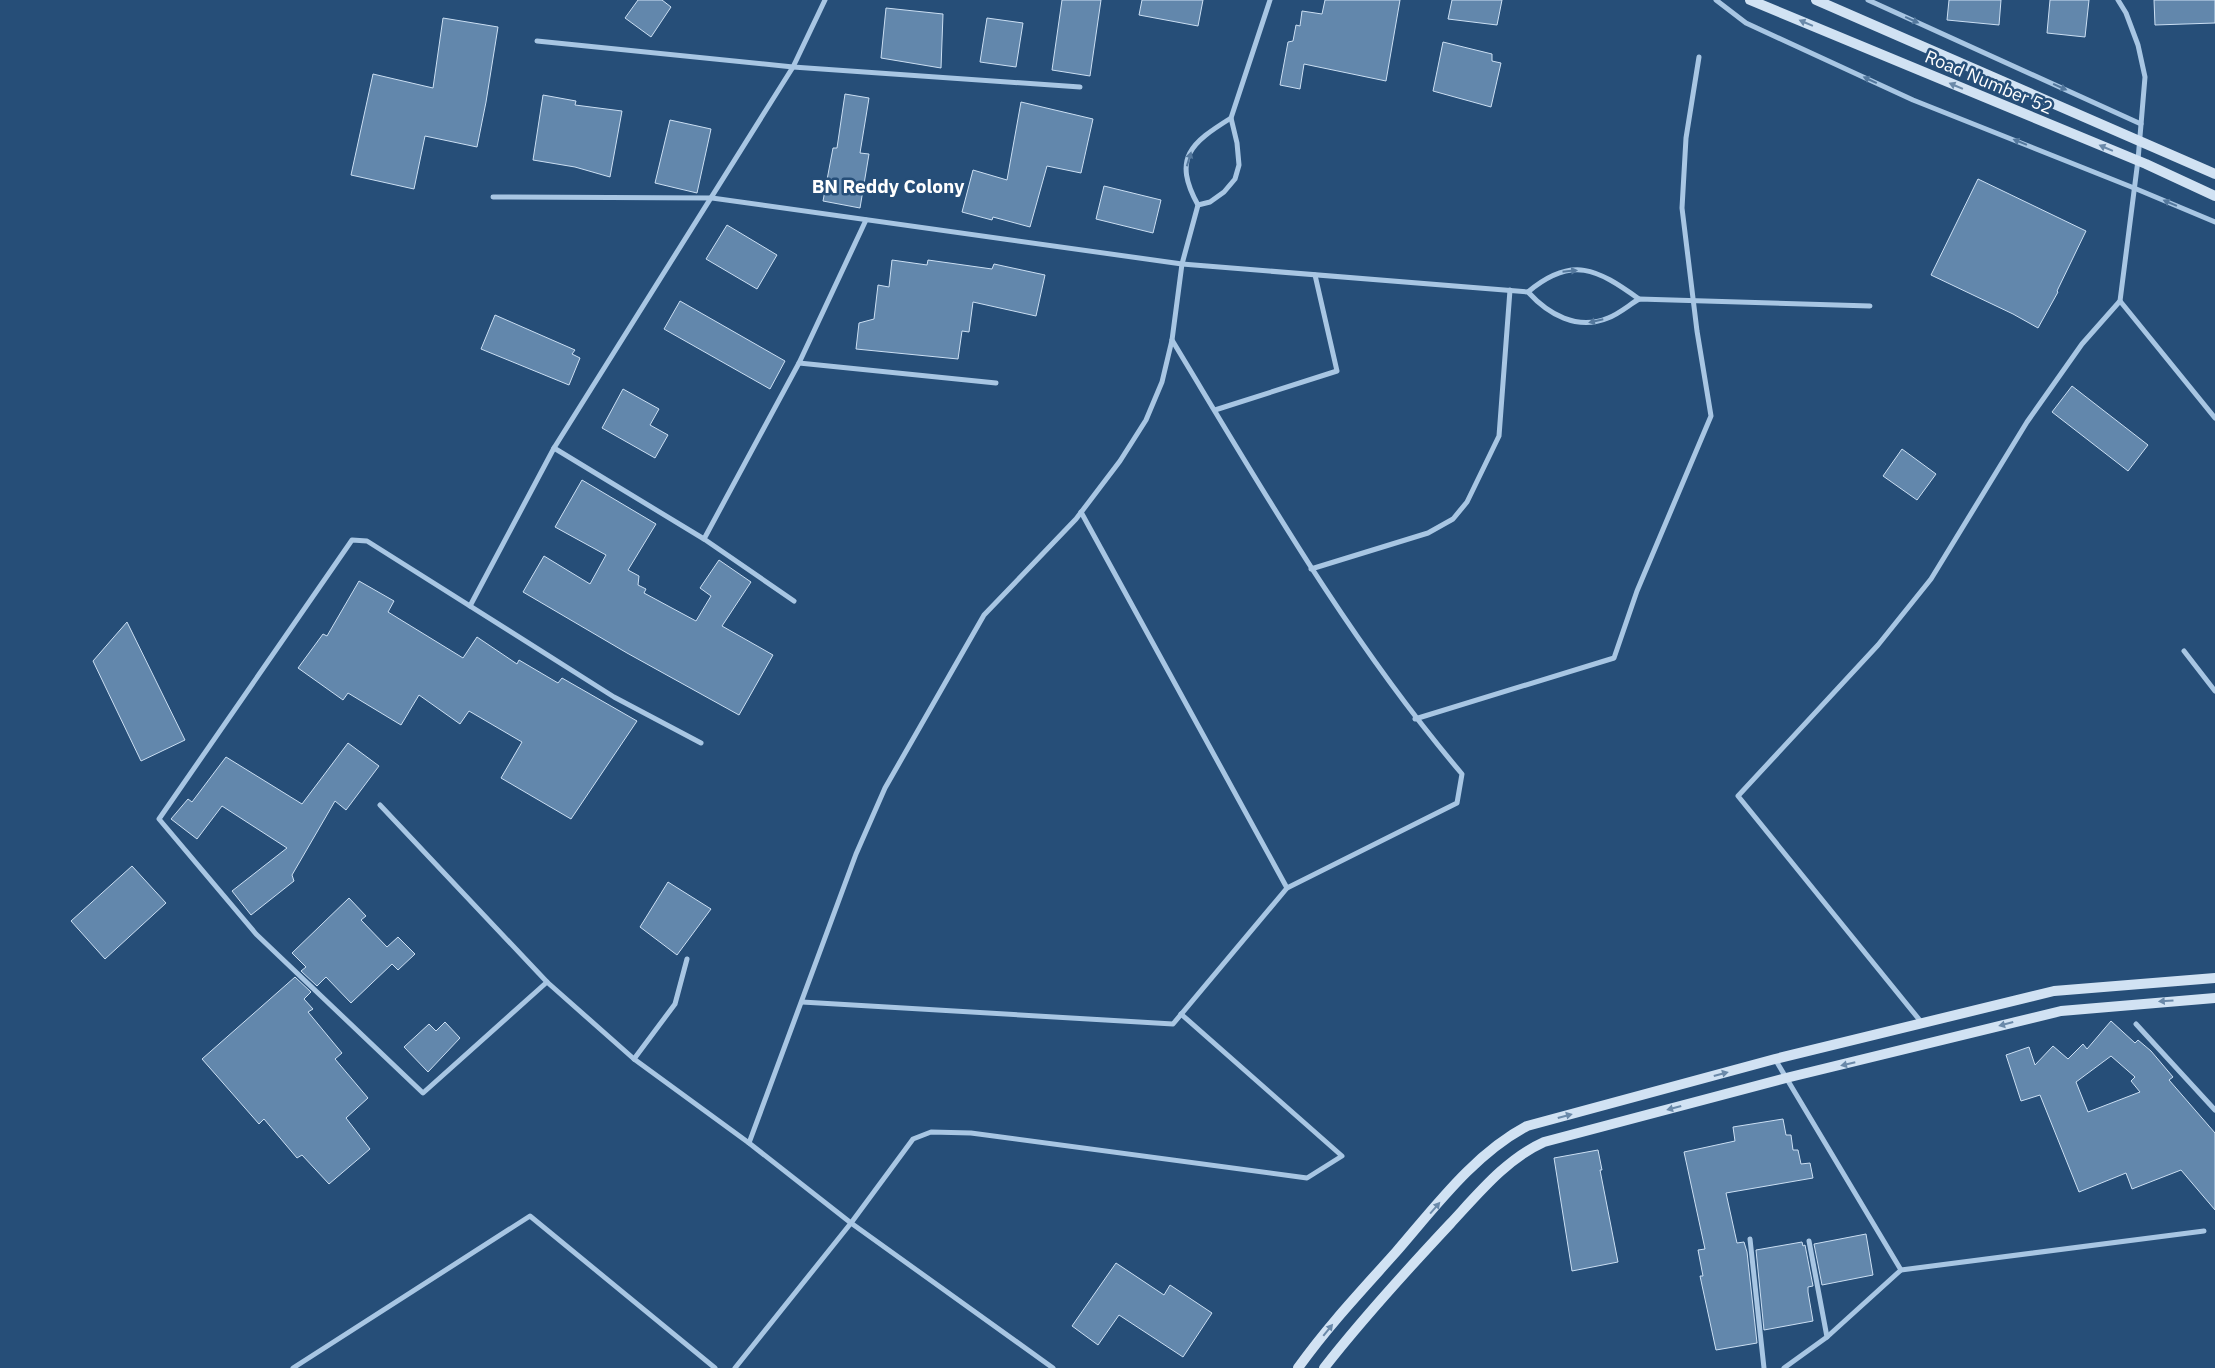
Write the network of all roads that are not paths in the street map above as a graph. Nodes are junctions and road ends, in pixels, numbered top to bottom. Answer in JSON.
{"nodes":[{"id":1,"x":825,"y":0,"type":"edge"},
{"id":2,"x":1270,"y":0,"type":"edge"},
{"id":3,"x":1716,"y":0,"type":"edge"},
{"id":4,"x":1750,"y":0,"type":"edge"},
{"id":5,"x":1816,"y":0,"type":"edge"},
{"id":6,"x":1868,"y":0,"type":"edge"},
{"id":7,"x":2118,"y":0,"type":"edge"},
{"id":8,"x":538,"y":41,"type":"dead end"},
{"id":9,"x":1699,"y":58,"type":"dead end"},
{"id":10,"x":793,"y":67,"type":"junction"},
{"id":11,"x":1080,"y":87,"type":"dead end"},
{"id":12,"x":1231,"y":118,"type":"junction"},
{"id":13,"x":2141,"y":124,"type":"junction"},
{"id":14,"x":2215,"y":174,"type":"edge"},
{"id":15,"x":2134,"y":188,"type":"junction"},
{"id":16,"x":2215,"y":196,"type":"edge"},
{"id":17,"x":492,"y":198,"type":"dead end"},
{"id":18,"x":712,"y":198,"type":"junction"},
{"id":19,"x":1198,"y":205,"type":"junction"},
{"id":20,"x":866,"y":220,"type":"junction"},
{"id":21,"x":2215,"y":222,"type":"edge"},
{"id":22,"x":1182,"y":264,"type":"junction"},
{"id":23,"x":1315,"y":275,"type":"junction"},
{"id":24,"x":1510,"y":290,"type":"junction"},
{"id":25,"x":1528,"y":292,"type":"junction"},
{"id":26,"x":1639,"y":299,"type":"junction"},
{"id":27,"x":1695,"y":300,"type":"junction"},
{"id":28,"x":2120,"y":301,"type":"junction"},
{"id":29,"x":1870,"y":306,"type":"dead end"},
{"id":30,"x":1172,"y":340,"type":"junction"},
{"id":31,"x":799,"y":363,"type":"junction"},
{"id":32,"x":996,"y":383,"type":"dead end"},
{"id":33,"x":1215,"y":410,"type":"junction"},
{"id":34,"x":2215,"y":418,"type":"edge"},
{"id":35,"x":554,"y":448,"type":"junction"},
{"id":36,"x":1081,"y":512,"type":"junction"},
{"id":37,"x":704,"y":539,"type":"junction"},
{"id":38,"x":1311,"y":569,"type":"junction"},
{"id":39,"x":794,"y":601,"type":"dead end"},
{"id":40,"x":470,"y":606,"type":"junction"},
{"id":41,"x":2184,"y":651,"type":"dead end"},
{"id":42,"x":2215,"y":691,"type":"edge"},
{"id":43,"x":1414,"y":719,"type":"junction"},
{"id":44,"x":701,"y":743,"type":"dead end"},
{"id":45,"x":380,"y":805,"type":"dead end"},
{"id":46,"x":1287,"y":888,"type":"junction"},
{"id":47,"x":687,"y":959,"type":"dead end"},
{"id":48,"x":2215,"y":978,"type":"edge"},
{"id":49,"x":547,"y":982,"type":"junction"},
{"id":50,"x":2215,"y":998,"type":"edge"},
{"id":51,"x":802,"y":1002,"type":"junction"},
{"id":52,"x":1181,"y":1014,"type":"junction"},
{"id":53,"x":1923,"y":1023,"type":"junction"},
{"id":54,"x":2136,"y":1024,"type":"dead end"},
{"id":55,"x":634,"y":1059,"type":"junction"},
{"id":56,"x":1775,"y":1059,"type":"junction"},
{"id":57,"x":1786,"y":1078,"type":"junction"},
{"id":58,"x":2215,"y":1110,"type":"edge"},
{"id":59,"x":749,"y":1144,"type":"junction"},
{"id":60,"x":851,"y":1224,"type":"junction"},
{"id":61,"x":2204,"y":1231,"type":"dead end"},
{"id":62,"x":1750,"y":1239,"type":"dead end"},
{"id":63,"x":1809,"y":1241,"type":"dead end"},
{"id":64,"x":1901,"y":1270,"type":"junction"},
{"id":65,"x":1827,"y":1337,"type":"junction"},
{"id":66,"x":293,"y":1368,"type":"edge"},
{"id":67,"x":715,"y":1368,"type":"edge"},
{"id":68,"x":735,"y":1368,"type":"edge"},
{"id":69,"x":1053,"y":1368,"type":"edge"},
{"id":70,"x":1298,"y":1368,"type":"edge"},
{"id":71,"x":1324,"y":1368,"type":"edge"},
{"id":72,"x":1764,"y":1368,"type":"edge"},
{"id":73,"x":1784,"y":1368,"type":"edge"}],
"edges":[{"from":1,"to":10,"type":"street"},
{"from":2,"to":12,"type":"street"},
{"from":15,"to":3,"type":"street","one_way":true},
{"from":16,"to":4,"type":"street","name":"Road Number 52","one_way":true,"bridge":true},
{"from":5,"to":14,"type":"street","name":"Road Number 52","bridge":true},
{"from":6,"to":13,"type":"street","one_way":true},
{"from":7,"to":13,"type":"street"},
{"from":8,"to":10,"type":"street"},
{"from":9,"to":27,"type":"street"},
{"from":10,"to":11,"type":"street"},
{"from":10,"to":18,"type":"street"},
{"from":12,"to":19,"type":"street"},
{"from":19,"to":12,"type":"street","one_way":true},
{"from":13,"to":15,"type":"street"},
{"from":21,"to":15,"type":"street","one_way":true},
{"from":15,"to":28,"type":"street"},
{"from":17,"to":18,"type":"street"},
{"from":18,"to":20,"type":"street"},
{"from":18,"to":35,"type":"street"},
{"from":19,"to":22,"type":"street"},
{"from":20,"to":22,"type":"street"},
{"from":20,"to":31,"type":"street"},
{"from":22,"to":23,"type":"street"},
{"from":22,"to":30,"type":"street"},
{"from":23,"to":24,"type":"street"},
{"from":23,"to":33,"type":"street"},
{"from":24,"to":25,"type":"street"},
{"from":24,"to":38,"type":"street"},
{"from":25,"to":26,"type":"street","one_way":true},
{"from":26,"to":25,"type":"street","one_way":true},
{"from":26,"to":27,"type":"street"},
{"from":27,"to":29,"type":"street"},
{"from":27,"to":43,"type":"street"},
{"from":28,"to":34,"type":"street"},
{"from":28,"to":53,"type":"street"},
{"from":30,"to":33,"type":"street"},
{"from":30,"to":36,"type":"street"},
{"from":31,"to":32,"type":"street"},
{"from":31,"to":37,"type":"street"},
{"from":33,"to":38,"type":"street"},
{"from":35,"to":37,"type":"street"},
{"from":35,"to":40,"type":"street"},
{"from":36,"to":46,"type":"street"},
{"from":36,"to":51,"type":"street"},
{"from":37,"to":39,"type":"street"},
{"from":38,"to":43,"type":"street"},
{"from":40,"to":44,"type":"street"},
{"from":40,"to":49,"type":"street"},
{"from":41,"to":42,"type":"street"},
{"from":43,"to":46,"type":"street"},
{"from":45,"to":49,"type":"street"},
{"from":46,"to":52,"type":"street"},
{"from":47,"to":55,"type":"street"},
{"from":48,"to":53,"type":"street"},
{"from":49,"to":55,"type":"street"},
{"from":50,"to":57,"type":"street","one_way":true},
{"from":51,"to":52,"type":"street"},
{"from":51,"to":59,"type":"street"},
{"from":52,"to":60,"type":"street"},
{"from":53,"to":56,"type":"street"},
{"from":54,"to":58,"type":"street"},
{"from":55,"to":59,"type":"street"},
{"from":56,"to":57,"type":"street"},
{"from":70,"to":56,"type":"street","one_way":true},
{"from":57,"to":64,"type":"street"},
{"from":57,"to":71,"type":"street","one_way":true},
{"from":59,"to":60,"type":"street"},
{"from":60,"to":68,"type":"street"},
{"from":60,"to":69,"type":"street"},
{"from":61,"to":64,"type":"street"},
{"from":62,"to":72,"type":"street"},
{"from":63,"to":65,"type":"street"},
{"from":64,"to":65,"type":"street"},
{"from":65,"to":73,"type":"street"},
{"from":66,"to":67,"type":"street"}]}
